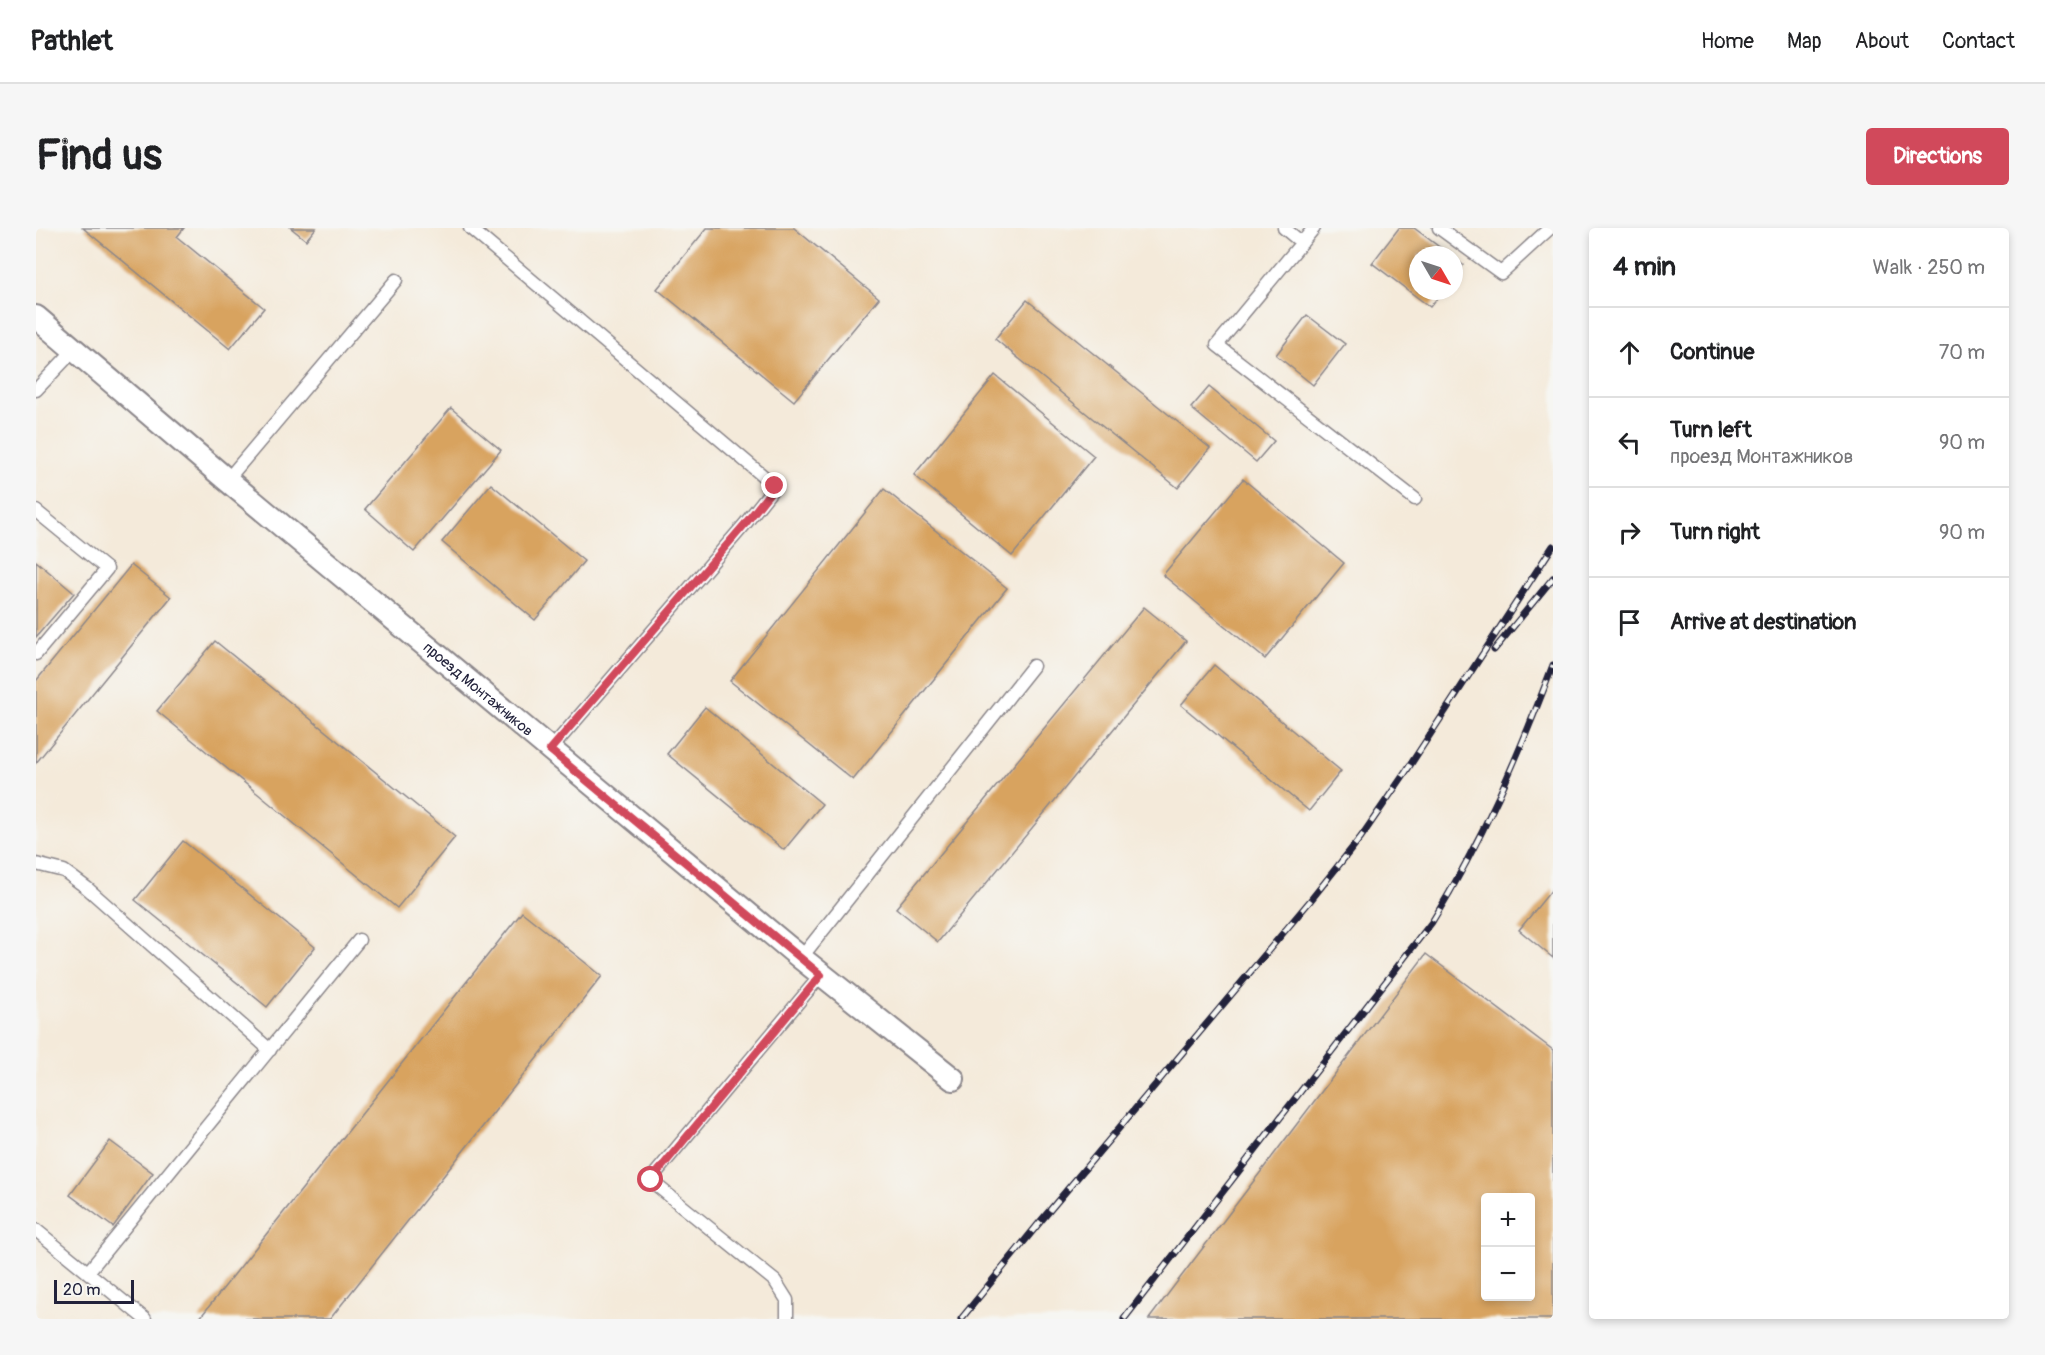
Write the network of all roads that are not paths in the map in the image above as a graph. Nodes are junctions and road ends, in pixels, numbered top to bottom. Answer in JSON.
{"nodes":[{"id":1,"x":470,"y":228,"type":"edge"},
{"id":2,"x":1284,"y":228,"type":"edge"},
{"id":3,"x":1314,"y":228,"type":"edge"},
{"id":4,"x":1439,"y":228,"type":"edge"},
{"id":5,"x":1550,"y":228,"type":"edge"},
{"id":6,"x":1302,"y":243,"type":"junction"},
{"id":7,"x":396,"y":280,"type":"dead end"},
{"id":8,"x":36,"y":317,"type":"edge"},
{"id":9,"x":75,"y":349,"type":"junction"},
{"id":10,"x":36,"y":390,"type":"edge"},
{"id":11,"x":227,"y":480,"type":"junction"},
{"id":12,"x":1415,"y":499,"type":"dead end"},
{"id":13,"x":36,"y":511,"type":"edge"},
{"id":14,"x":36,"y":654,"type":"edge"},
{"id":15,"x":1033,"y":666,"type":"dead end"},
{"id":16,"x":550,"y":750,"type":"junction"},
{"id":17,"x":36,"y":864,"type":"edge"},
{"id":18,"x":359,"y":940,"type":"dead end"},
{"id":19,"x":801,"y":958,"type":"junction"},
{"id":20,"x":821,"y":975,"type":"junction"},
{"id":21,"x":270,"y":1050,"type":"junction"},
{"id":22,"x":953,"y":1079,"type":"dead end"},
{"id":23,"x":36,"y":1230,"type":"edge"},
{"id":24,"x":88,"y":1272,"type":"junction"},
{"id":25,"x":145,"y":1319,"type":"edge"},
{"id":26,"x":787,"y":1319,"type":"edge"}],
"edges":[{"from":1,"to":16,"type":"lane"},
{"from":2,"to":6,"type":"lane"},
{"from":3,"to":6,"type":"lane"},
{"from":4,"to":5,"type":"lane"},
{"from":6,"to":12,"type":"lane"},
{"from":7,"to":11,"type":"lane"},
{"from":8,"to":9,"type":"street","name":"проезд Монтажников"},
{"from":9,"to":10,"type":"lane"},
{"from":9,"to":11,"type":"street","name":"проезд Монтажников"},
{"from":11,"to":16,"type":"street","name":"проезд Монтажников"},
{"from":13,"to":14,"type":"lane"},
{"from":15,"to":19,"type":"lane"},
{"from":16,"to":19,"type":"street","name":"проезд Монтажников"},
{"from":17,"to":21,"type":"lane"},
{"from":18,"to":21,"type":"lane"},
{"from":19,"to":20,"type":"street","name":"проезд Монтажников"},
{"from":20,"to":22,"type":"street","name":"проезд Монтажников"},
{"from":20,"to":26,"type":"lane"},
{"from":21,"to":24,"type":"lane"},
{"from":23,"to":24,"type":"lane"},
{"from":24,"to":25,"type":"lane"}]}
